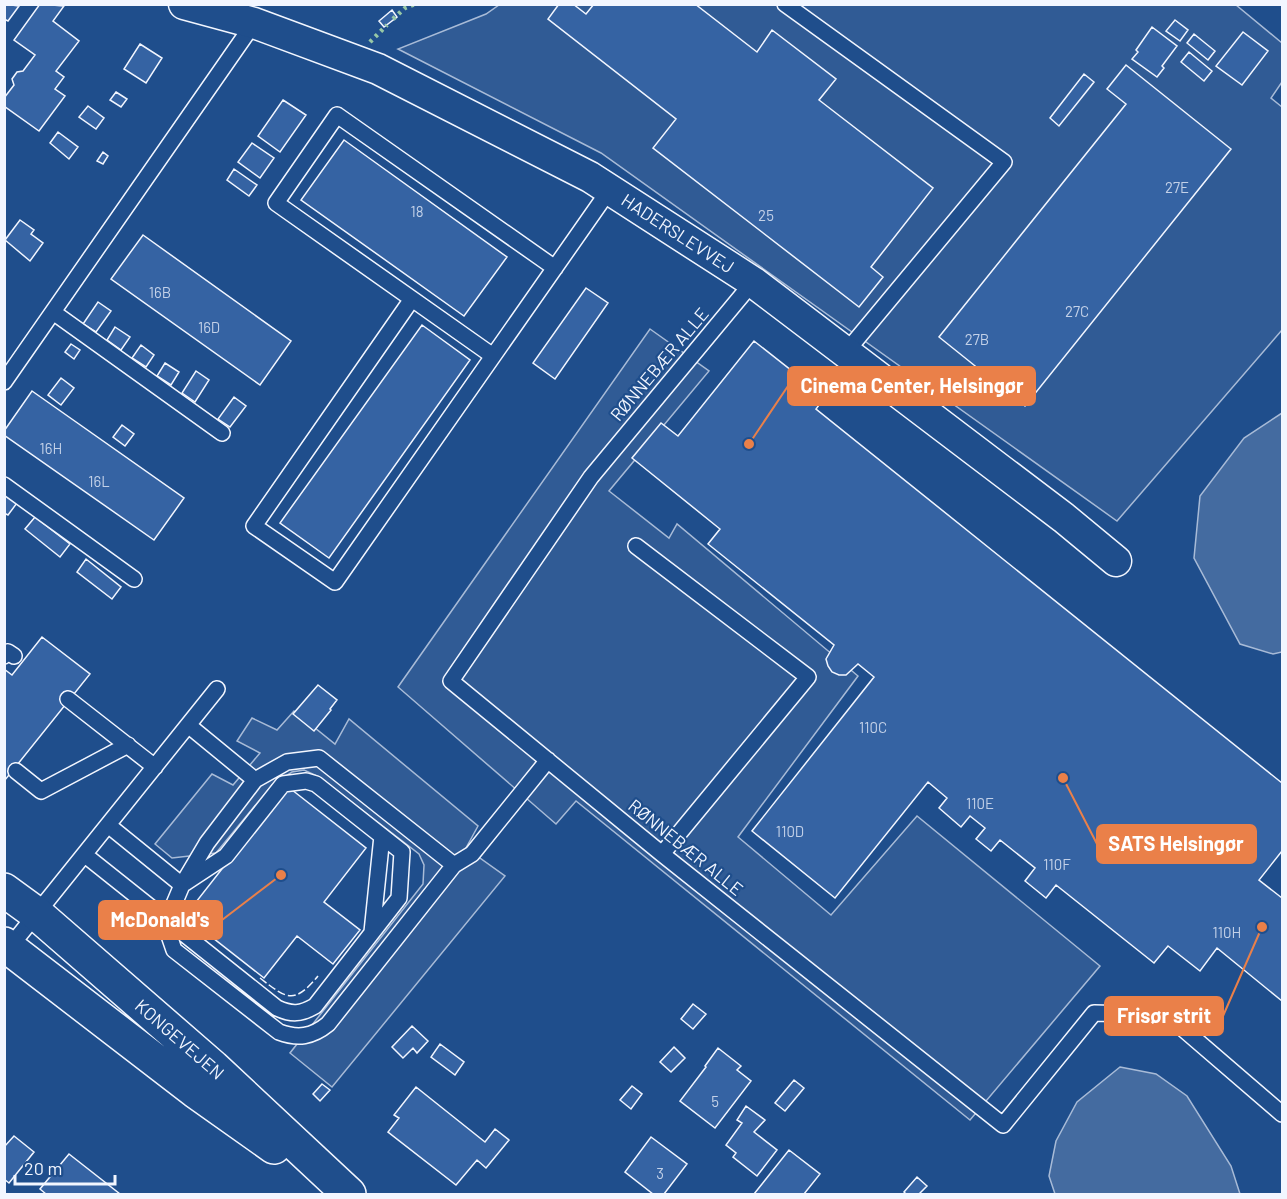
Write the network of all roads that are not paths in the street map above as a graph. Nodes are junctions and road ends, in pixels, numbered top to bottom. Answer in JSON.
{"nodes":[{"id":1,"x":184,"y":4,"type":"edge"},
{"id":2,"x":785,"y":4,"type":"edge"},
{"id":3,"x":254,"y":23,"type":"junction"},
{"id":4,"x":610,"y":189,"type":"junction"},
{"id":5,"x":555,"y":268,"type":"junction"},
{"id":6,"x":753,"y":282,"type":"junction"},
{"id":7,"x":412,"y":299,"type":"junction"},
{"id":8,"x":53,"y":312,"type":"junction"},
{"id":9,"x":846,"y":352,"type":"junction"},
{"id":10,"x":494,"y":356,"type":"junction"},
{"id":11,"x":4,"y":382,"type":"edge"},
{"id":12,"x":222,"y":433,"type":"dead end"},
{"id":13,"x":4,"y":485,"type":"edge"},
{"id":14,"x":636,"y":546,"type":"dead end"},
{"id":15,"x":1116,"y":561,"type":"dead end"},
{"id":16,"x":134,"y":579,"type":"dead end"},
{"id":17,"x":217,"y":689,"type":"dead end"},
{"id":18,"x":68,"y":699,"type":"dead end"},
{"id":19,"x":188,"y":725,"type":"junction"},
{"id":20,"x":128,"y":745,"type":"junction"},
{"id":21,"x":548,"y":760,"type":"junction"},
{"id":22,"x":155,"y":766,"type":"junction"},
{"id":23,"x":16,"y":771,"type":"dead end"},
{"id":24,"x":255,"y":780,"type":"junction"},
{"id":25,"x":108,"y":825,"type":"junction"},
{"id":26,"x":382,"y":836,"type":"junction"},
{"id":27,"x":662,"y":854,"type":"junction"},
{"id":28,"x":85,"y":855,"type":"junction"},
{"id":29,"x":454,"y":865,"type":"junction"},
{"id":30,"x":182,"y":885,"type":"junction"},
{"id":31,"x":4,"y":890,"type":"edge"},
{"id":32,"x":37,"y":914,"type":"junction"},
{"id":33,"x":163,"y":918,"type":"junction"},
{"id":34,"x":372,"y":932,"type":"junction"},
{"id":35,"x":7,"y":946,"type":"edge"},
{"id":36,"x":1276,"y":1102,"type":"edge"},
{"id":37,"x":1282,"y":1114,"type":"edge"},
{"id":38,"x":342,"y":1194,"type":"edge"},
{"id":39,"x":349,"y":1194,"type":"edge"}],
"edges":[{"from":1,"to":3,"type":"street","name":"HADERSLEVVEJ"},
{"from":2,"to":9,"type":"lane"},
{"from":3,"to":4,"type":"street","name":"HADERSLEVVEJ"},
{"from":3,"to":8,"type":"lane"},
{"from":4,"to":5,"type":"lane"},
{"from":4,"to":6,"type":"street","name":"HADERSLEVVEJ"},
{"from":5,"to":7,"type":"lane"},
{"from":5,"to":10,"type":"lane"},
{"from":6,"to":9,"type":"street","name":"HADERSLEVVEJ"},
{"from":6,"to":21,"type":"lane","name":"RØNNEBÆR ALLE"},
{"from":7,"to":10,"type":"lane"},
{"from":7,"to":10,"type":"lane"},
{"from":8,"to":11,"type":"lane"},
{"from":8,"to":12,"type":"lane"},
{"from":9,"to":15,"type":"street","name":"HADERSLEVVEJ"},
{"from":13,"to":16,"type":"lane"},
{"from":14,"to":27,"type":"lane"},
{"from":17,"to":19,"type":"lane"},
{"from":18,"to":20,"type":"lane"},
{"from":19,"to":22,"type":"lane"},
{"from":19,"to":24,"type":"lane"},
{"from":20,"to":22,"type":"lane"},
{"from":20,"to":23,"type":"lane"},
{"from":21,"to":27,"type":"lane","name":"RØNNEBÆR ALLE"},
{"from":21,"to":29,"type":"lane"},
{"from":22,"to":25,"type":"lane"},
{"from":24,"to":29,"type":"lane"},
{"from":24,"to":30,"type":"lane"},
{"from":25,"to":28,"type":"lane"},
{"from":25,"to":30,"type":"lane"},
{"from":26,"to":30,"type":"lane"},
{"from":26,"to":34,"type":"lane"},
{"from":26,"to":34,"type":"lane"},
{"from":27,"to":36,"type":"lane","name":"RØNNEBÆR ALLE"},
{"from":28,"to":32,"type":"lane"},
{"from":28,"to":33,"type":"lane"},
{"from":29,"to":33,"type":"lane"},
{"from":30,"to":33,"type":"lane"},
{"from":31,"to":32,"type":"main road","name":"KONGEVEJEN"},
{"from":32,"to":35,"type":"lane"},
{"from":32,"to":39,"type":"main road","name":"KONGEVEJEN"},
{"from":33,"to":34,"type":"lane"},
{"from":35,"to":38,"type":"main road","name":"KONGEVEJEN"},
{"from":36,"to":37,"type":"lane","name":"RØNNEBÆR ALLE"}]}
